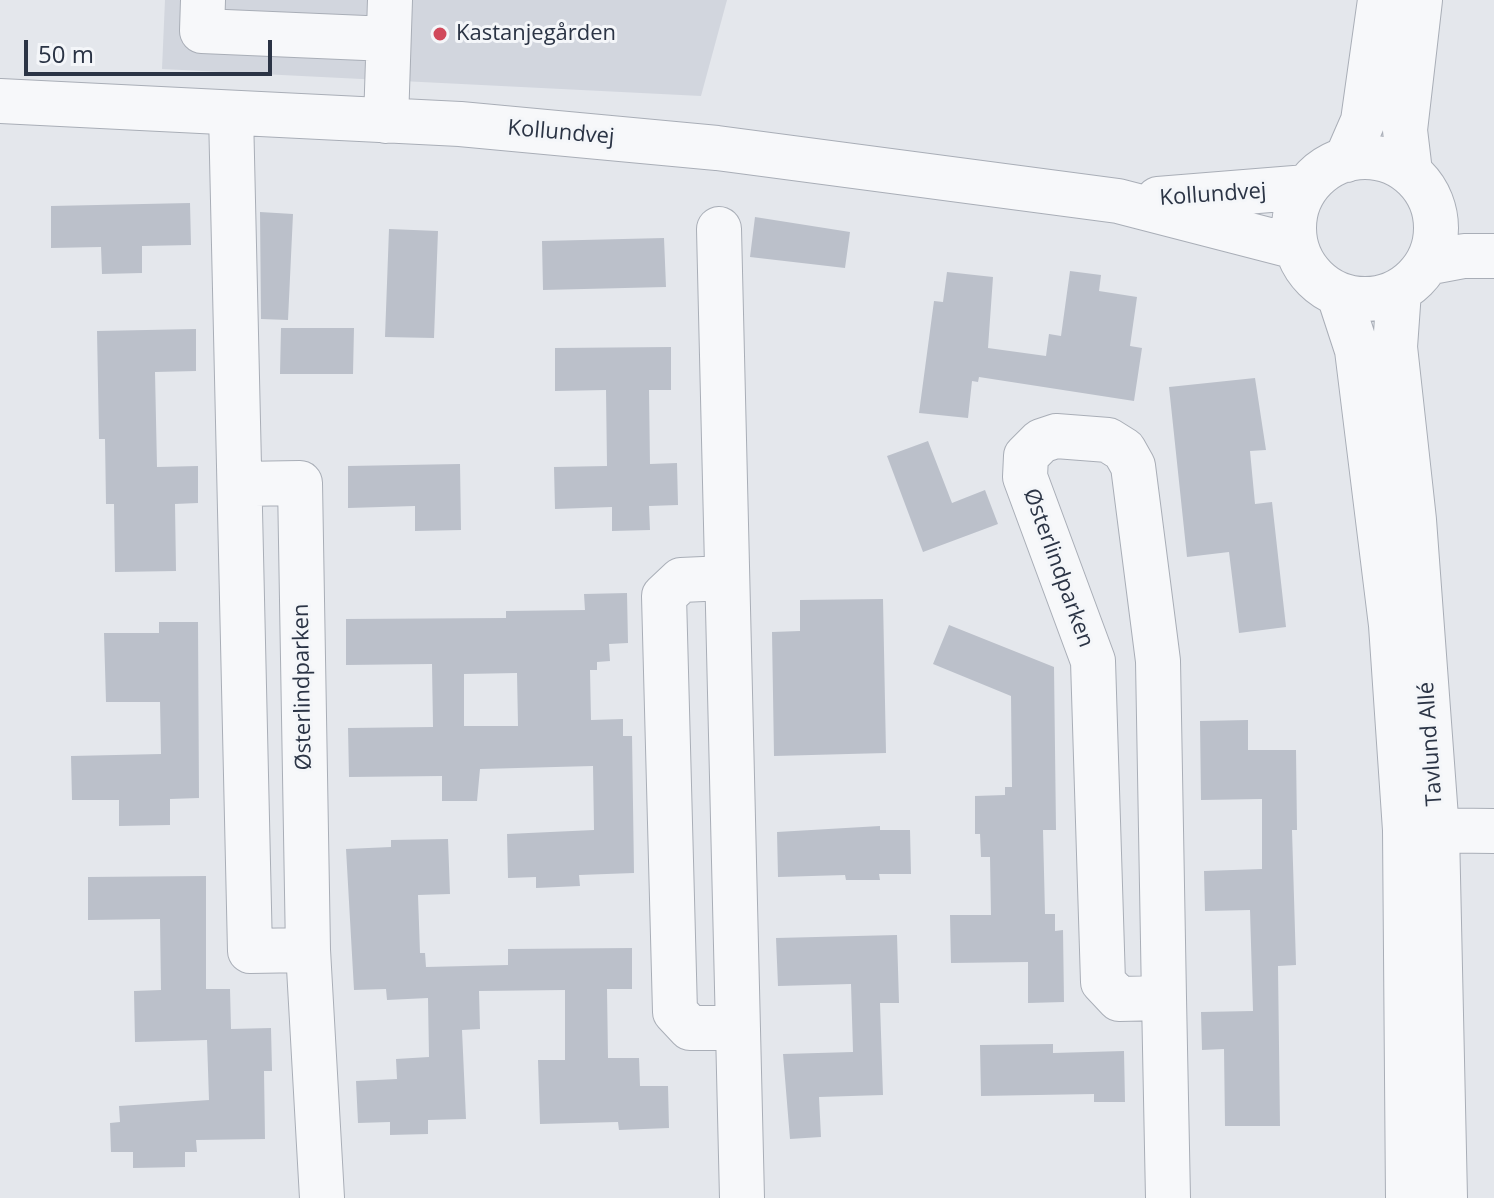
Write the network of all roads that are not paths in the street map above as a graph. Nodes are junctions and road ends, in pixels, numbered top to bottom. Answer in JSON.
{"nodes":[{"id":1,"x":203,"y":0,"type":"edge"},
{"id":2,"x":1380,"y":0,"type":"edge"},
{"id":3,"x":1420,"y":0,"type":"edge"},
{"id":4,"x":389,"y":19,"type":"edge"},
{"id":5,"x":0,"y":101,"type":"edge"},
{"id":6,"x":242,"y":104,"type":"junction"},
{"id":7,"x":386,"y":121,"type":"junction"},
{"id":8,"x":1346,"y":160,"type":"junction"},
{"id":9,"x":1410,"y":172,"type":"junction"},
{"id":10,"x":1307,"y":187,"type":"junction"},
{"id":11,"x":1118,"y":201,"type":"junction"},
{"id":12,"x":1435,"y":211,"type":"junction"},
{"id":13,"x":719,"y":229,"type":"dead end"},
{"id":14,"x":1494,"y":240,"type":"edge"},
{"id":15,"x":1296,"y":247,"type":"junction"},
{"id":16,"x":1494,"y":256,"type":"edge"},
{"id":17,"x":1413,"y":277,"type":"junction"},
{"id":18,"x":1339,"y":295,"type":"junction"},
{"id":19,"x":240,"y":484,"type":"junction"},
{"id":20,"x":726,"y":578,"type":"junction"},
{"id":21,"x":1421,"y":830,"type":"junction"},
{"id":22,"x":1494,"y":831,"type":"edge"},
{"id":23,"x":308,"y":950,"type":"junction"},
{"id":24,"x":1164,"y":998,"type":"junction"},
{"id":25,"x":738,"y":1028,"type":"junction"},
{"id":26,"x":322,"y":1198,"type":"edge"},
{"id":27,"x":742,"y":1198,"type":"edge"},
{"id":28,"x":1168,"y":1198,"type":"edge"},
{"id":29,"x":1408,"y":1198,"type":"edge"},
{"id":30,"x":1445,"y":1198,"type":"edge"}],
"edges":[{"from":1,"to":4,"type":"street"},
{"from":2,"to":8,"type":"street"},
{"from":3,"to":9,"type":"street"},
{"from":4,"to":7,"type":"street"},
{"from":5,"to":6,"type":"street","name":"Kollundvej"},
{"from":6,"to":7,"type":"street","name":"Kollundvej"},
{"from":6,"to":19,"type":"street"},
{"from":7,"to":11,"type":"street","name":"Kollundvej"},
{"from":8,"to":9,"type":"street"},
{"from":8,"to":10,"type":"street"},
{"from":9,"to":12,"type":"street"},
{"from":10,"to":11,"type":"street","name":"Kollundvej"},
{"from":10,"to":15,"type":"street"},
{"from":11,"to":15,"type":"street","name":"Kollundvej"},
{"from":12,"to":14,"type":"street"},
{"from":12,"to":17,"type":"street"},
{"from":13,"to":20,"type":"street"},
{"from":15,"to":18,"type":"street"},
{"from":16,"to":17,"type":"street"},
{"from":17,"to":18,"type":"street"},
{"from":17,"to":21,"type":"street","name":"Tavlund Allé"},
{"from":18,"to":21,"type":"street","name":"Tavlund Allé"},
{"from":19,"to":23,"type":"street"},
{"from":19,"to":23,"type":"street","name":"Østerlindparken"},
{"from":20,"to":25,"type":"street"},
{"from":20,"to":25,"type":"street"},
{"from":21,"to":22,"type":"street"},
{"from":21,"to":29,"type":"street","name":"Tavlund Allé"},
{"from":21,"to":30,"type":"street","name":"Tavlund Allé"},
{"from":23,"to":26,"type":"street","name":"Østerlindparken"},
{"from":24,"to":24,"type":"street","name":"Østerlindparken"},
{"from":24,"to":28,"type":"street","name":"Østerlindparken"},
{"from":25,"to":27,"type":"street"}]}
